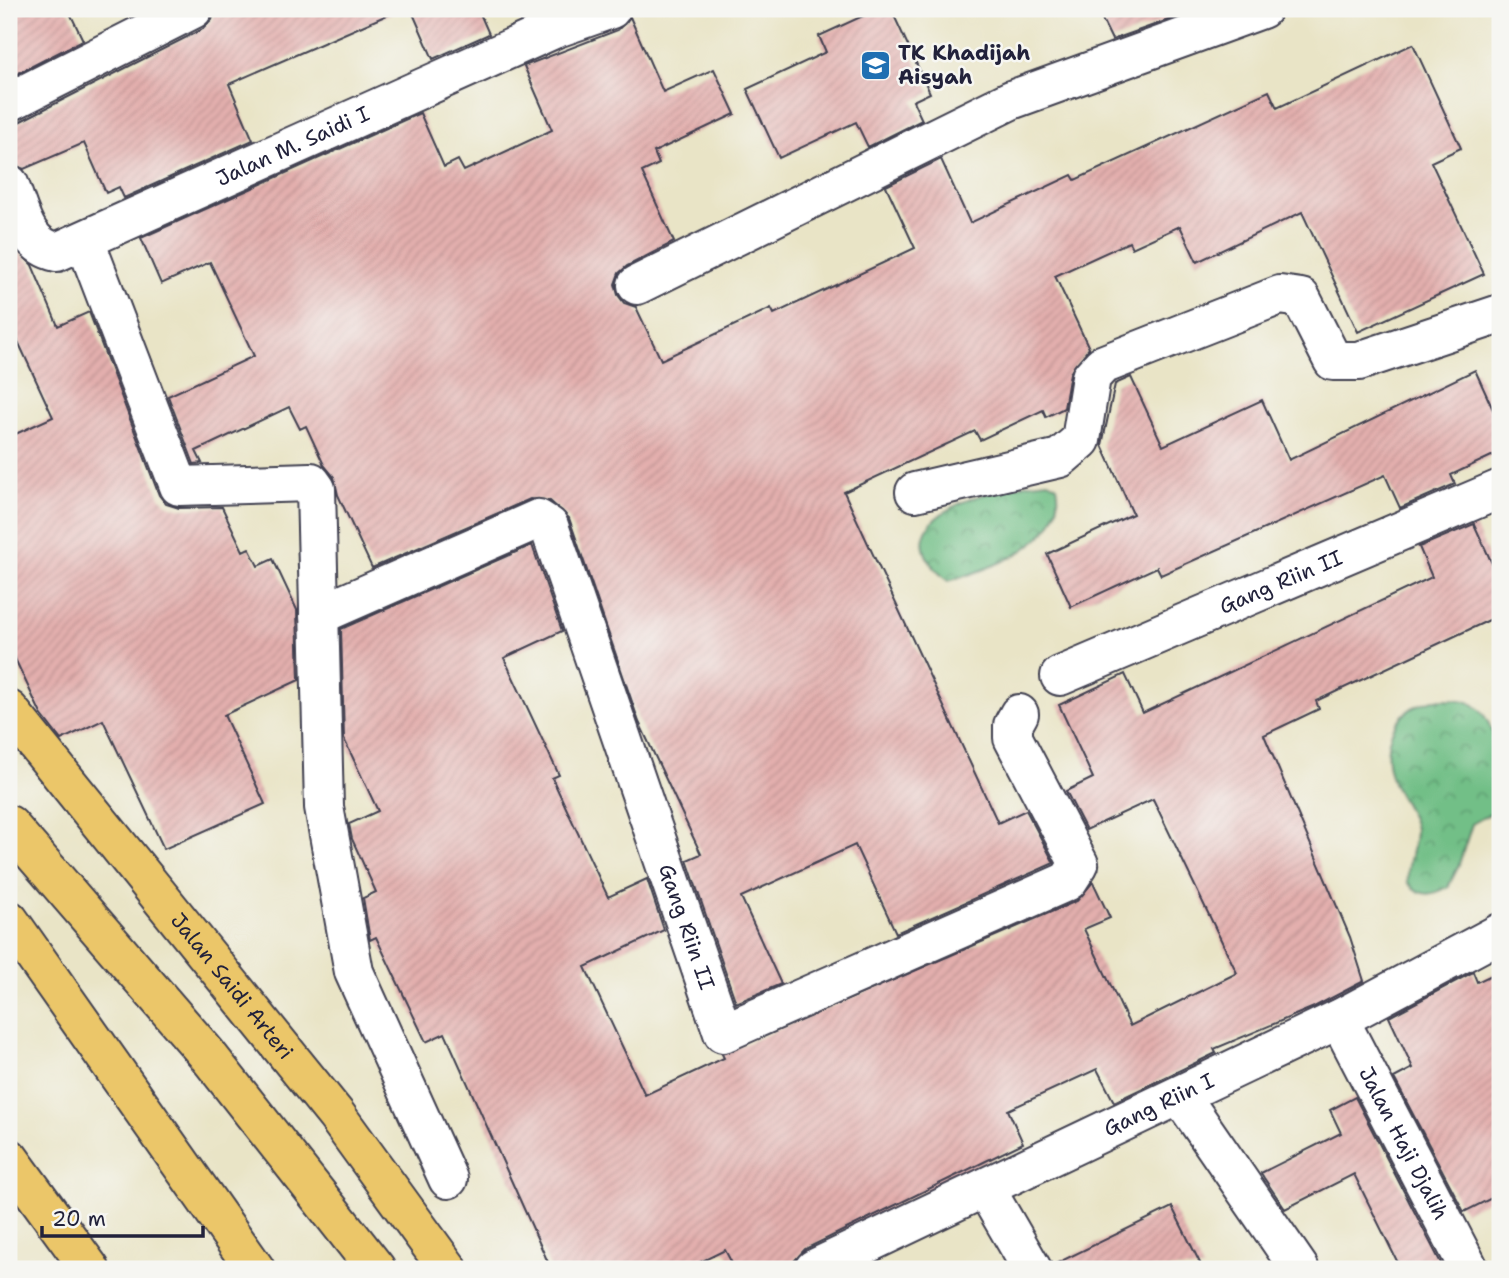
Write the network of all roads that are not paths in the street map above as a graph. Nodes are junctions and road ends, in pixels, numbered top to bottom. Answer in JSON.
{"nodes":[{"id":1,"x":193,"y":9,"type":"edge"},
{"id":2,"x":611,"y":9,"type":"edge"},
{"id":3,"x":1262,"y":9,"type":"edge"},
{"id":4,"x":550,"y":19,"type":"edge"},
{"id":5,"x":9,"y":102,"type":"edge"},
{"id":6,"x":9,"y":184,"type":"edge"},
{"id":7,"x":86,"y":241,"type":"junction"},
{"id":8,"x":637,"y":285,"type":"dead end"},
{"id":9,"x":1500,"y":314,"type":"edge"},
{"id":10,"x":1500,"y":489,"type":"edge"},
{"id":11,"x":915,"y":492,"type":"dead end"},
{"id":12,"x":319,"y":615,"type":"junction"},
{"id":13,"x":1060,"y":676,"type":"dead end"},
{"id":14,"x":9,"y":710,"type":"edge"},
{"id":15,"x":1019,"y":714,"type":"dead end"},
{"id":16,"x":9,"y":825,"type":"edge"},
{"id":17,"x":9,"y":920,"type":"edge"},
{"id":18,"x":1500,"y":933,"type":"edge"},
{"id":19,"x":1339,"y":1019,"type":"junction"},
{"id":20,"x":1180,"y":1095,"type":"junction"},
{"id":21,"x":9,"y":1158,"type":"edge"},
{"id":22,"x":448,"y":1179,"type":"dead end"},
{"id":23,"x":985,"y":1188,"type":"junction"},
{"id":24,"x":1299,"y":1268,"type":"edge"},
{"id":25,"x":90,"y":1269,"type":"edge"},
{"id":26,"x":255,"y":1269,"type":"edge"},
{"id":27,"x":376,"y":1269,"type":"edge"},
{"id":28,"x":448,"y":1269,"type":"edge"},
{"id":29,"x":814,"y":1269,"type":"edge"},
{"id":30,"x":1032,"y":1269,"type":"edge"},
{"id":31,"x":1469,"y":1269,"type":"edge"}],
"edges":[{"from":1,"to":5,"type":"street"},
{"from":2,"to":4,"type":"street","name":"Jalan M. Saidi I"},
{"from":3,"to":8,"type":"street"},
{"from":4,"to":7,"type":"street","name":"Jalan M. Saidi I"},
{"from":6,"to":7,"type":"street","name":"Jalan M. Saidi I"},
{"from":7,"to":12,"type":"street"},
{"from":9,"to":11,"type":"street"},
{"from":10,"to":13,"type":"street","name":"Gang Riin II"},
{"from":12,"to":15,"type":"street","name":"Gang Riin II"},
{"from":12,"to":22,"type":"street"},
{"from":14,"to":28,"type":"main road","name":"Jalan Saidi Arteri"},
{"from":16,"to":27,"type":"main road"},
{"from":17,"to":26,"type":"main road"},
{"from":18,"to":19,"type":"street","name":"Gang Riin I"},
{"from":19,"to":20,"type":"street","name":"Gang Riin I"},
{"from":19,"to":31,"type":"street","name":"Jalan Haji Djalih"},
{"from":20,"to":23,"type":"street","name":"Gang Riin I"},
{"from":20,"to":24,"type":"street"},
{"from":21,"to":25,"type":"main road"},
{"from":23,"to":29,"type":"street","name":"Gang Riin I"},
{"from":23,"to":30,"type":"street"}]}
